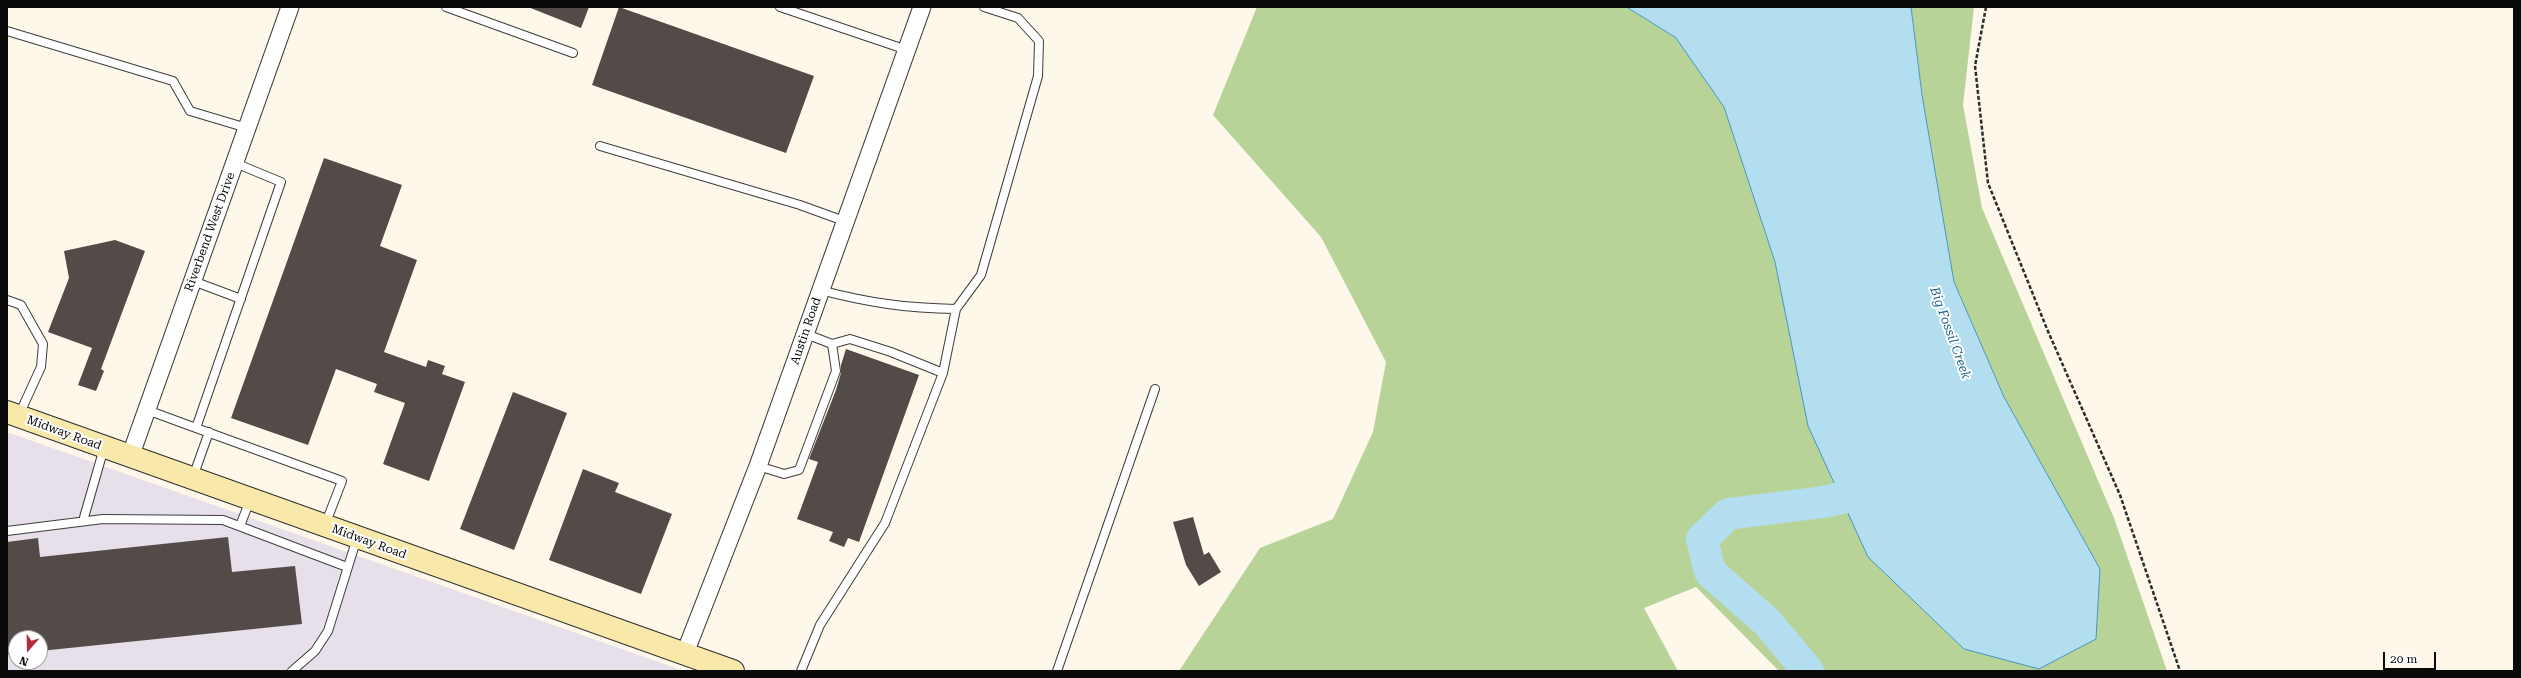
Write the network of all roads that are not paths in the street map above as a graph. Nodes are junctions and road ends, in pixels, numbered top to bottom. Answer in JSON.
{"nodes":[{"id":1,"x":290,"y":7,"type":"edge"},
{"id":2,"x":446,"y":7,"type":"edge"},
{"id":3,"x":780,"y":7,"type":"edge"},
{"id":4,"x":922,"y":7,"type":"edge"},
{"id":5,"x":984,"y":7,"type":"edge"},
{"id":6,"x":7,"y":31,"type":"edge"},
{"id":7,"x":907,"y":50,"type":"junction"},
{"id":8,"x":573,"y":53,"type":"dead end"},
{"id":9,"x":247,"y":128,"type":"junction"},
{"id":10,"x":600,"y":146,"type":"dead end"},
{"id":11,"x":234,"y":163,"type":"junction"},
{"id":12,"x":844,"y":221,"type":"junction"},
{"id":13,"x":193,"y":281,"type":"junction"},
{"id":14,"x":820,"y":290,"type":"junction"},
{"id":15,"x":241,"y":299,"type":"junction"},
{"id":16,"x":7,"y":300,"type":"edge"},
{"id":17,"x":956,"y":309,"type":"junction"},
{"id":18,"x":806,"y":334,"type":"junction"},
{"id":19,"x":832,"y":344,"type":"junction"},
{"id":20,"x":943,"y":373,"type":"junction"},
{"id":21,"x":1155,"y":389,"type":"dead end"},
{"id":22,"x":147,"y":410,"type":"junction"},
{"id":23,"x":13,"y":414,"type":"edge"},
{"id":24,"x":196,"y":428,"type":"junction"},
{"id":25,"x":209,"y":432,"type":"junction"},
{"id":26,"x":104,"y":448,"type":"junction"},
{"id":27,"x":130,"y":457,"type":"junction"},
{"id":28,"x":758,"y":466,"type":"junction"},
{"id":29,"x":192,"y":479,"type":"junction"},
{"id":30,"x":250,"y":500,"type":"junction"},
{"id":31,"x":83,"y":521,"type":"junction"},
{"id":32,"x":240,"y":526,"type":"junction"},
{"id":33,"x":325,"y":526,"type":"junction"},
{"id":34,"x":7,"y":531,"type":"edge"},
{"id":35,"x":357,"y":538,"type":"junction"},
{"id":36,"x":347,"y":568,"type":"junction"},
{"id":37,"x":685,"y":653,"type":"junction"},
{"id":38,"x":721,"y":669,"type":"edge"},
{"id":39,"x":292,"y":671,"type":"edge"},
{"id":40,"x":801,"y":671,"type":"edge"},
{"id":41,"x":1057,"y":671,"type":"edge"}],
"edges":[{"from":1,"to":9,"type":"street","name":"Riverbend West Drive"},
{"from":2,"to":8,"type":"lane"},
{"from":3,"to":7,"type":"lane"},
{"from":4,"to":7,"type":"street","name":"Austin Road"},
{"from":5,"to":17,"type":"lane"},
{"from":6,"to":9,"type":"lane"},
{"from":7,"to":12,"type":"street","name":"Austin Road"},
{"from":9,"to":11,"type":"street","name":"Riverbend West Drive"},
{"from":10,"to":12,"type":"lane"},
{"from":11,"to":13,"type":"street","name":"Riverbend West Drive"},
{"from":11,"to":15,"type":"lane"},
{"from":12,"to":14,"type":"street","name":"Austin Road"},
{"from":13,"to":15,"type":"lane"},
{"from":13,"to":22,"type":"street","name":"Riverbend West Drive"},
{"from":14,"to":17,"type":"lane"},
{"from":14,"to":18,"type":"street","name":"Austin Road"},
{"from":15,"to":24,"type":"lane"},
{"from":16,"to":23,"type":"lane"},
{"from":17,"to":20,"type":"lane"},
{"from":18,"to":19,"type":"lane"},
{"from":18,"to":28,"type":"street","name":"Austin Road"},
{"from":19,"to":20,"type":"lane"},
{"from":19,"to":28,"type":"lane"},
{"from":20,"to":40,"type":"lane"},
{"from":21,"to":41,"type":"lane"},
{"from":22,"to":24,"type":"lane"},
{"from":22,"to":27,"type":"street","name":"Riverbend West Drive"},
{"from":23,"to":26,"type":"main road","name":"Midway Road"},
{"from":24,"to":25,"type":"lane"},
{"from":25,"to":29,"type":"lane"},
{"from":25,"to":33,"type":"lane"},
{"from":26,"to":27,"type":"main road","name":"Midway Road"},
{"from":26,"to":31,"type":"lane"},
{"from":27,"to":29,"type":"main road","name":"Midway Road"},
{"from":28,"to":37,"type":"street","name":"Austin Road"},
{"from":29,"to":30,"type":"main road","name":"Midway Road"},
{"from":30,"to":32,"type":"lane"},
{"from":30,"to":33,"type":"main road","name":"Midway Road"},
{"from":31,"to":32,"type":"lane"},
{"from":31,"to":34,"type":"lane"},
{"from":32,"to":36,"type":"lane"},
{"from":33,"to":35,"type":"main road","name":"Midway Road"},
{"from":35,"to":36,"type":"lane"},
{"from":35,"to":37,"type":"main road","name":"Midway Road"},
{"from":36,"to":39,"type":"lane"},
{"from":37,"to":38,"type":"main road","name":"Midway Road"}]}
